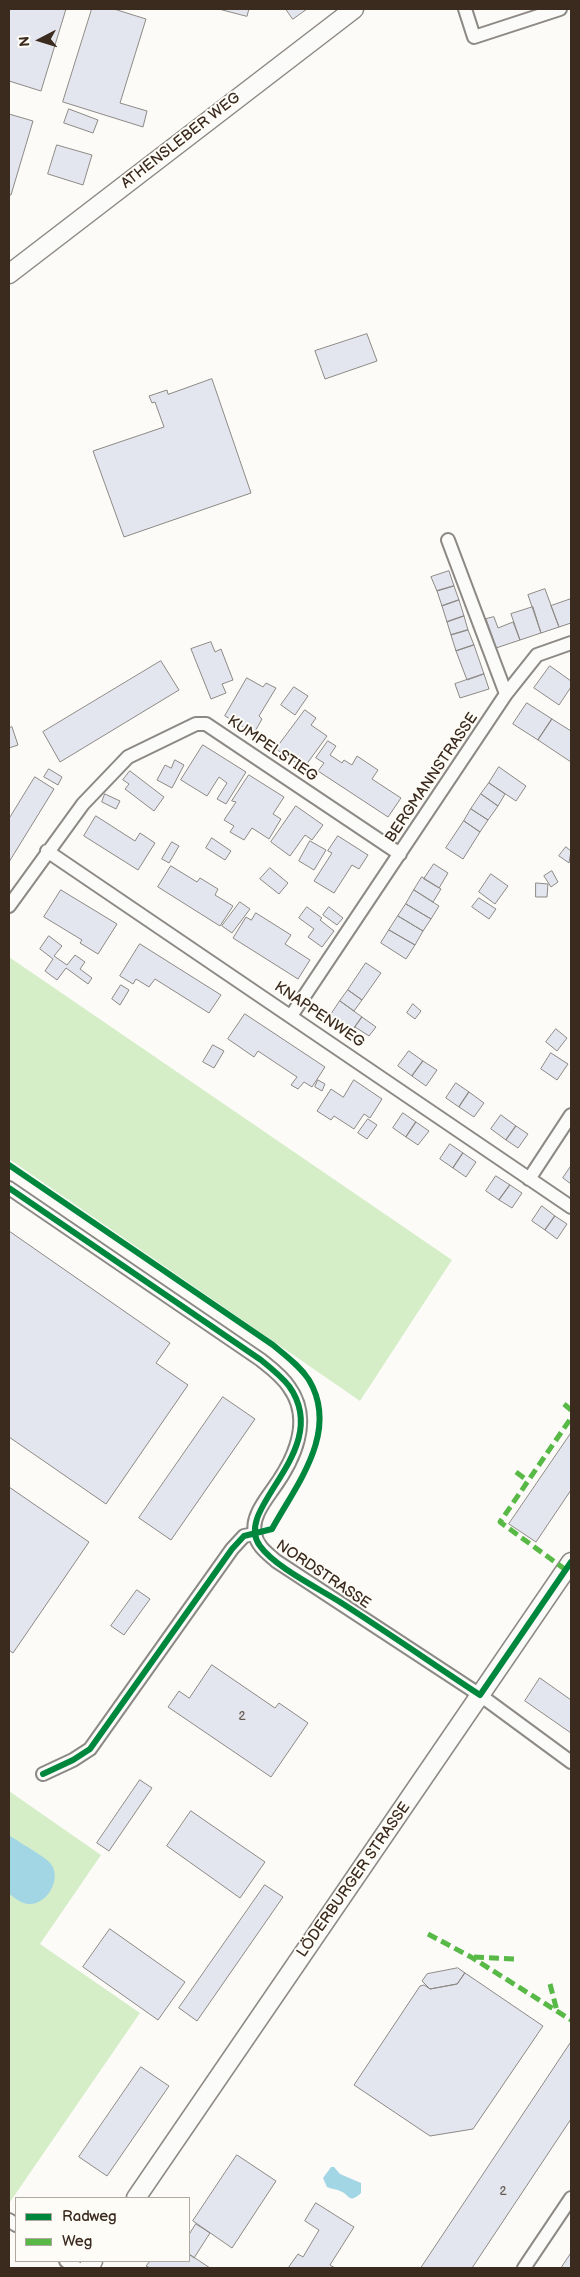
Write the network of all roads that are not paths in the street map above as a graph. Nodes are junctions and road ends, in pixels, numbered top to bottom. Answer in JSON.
{"nodes":[{"id":1,"x":354,"y":9,"type":"edge"},
{"id":2,"x":465,"y":9,"type":"edge"},
{"id":3,"x":560,"y":9,"type":"edge"},
{"id":4,"x":9,"y":274,"type":"edge"},
{"id":5,"x":448,"y":540,"type":"dead end"},
{"id":6,"x":571,"y":643,"type":"edge"},
{"id":7,"x":506,"y":694,"type":"junction"},
{"id":8,"x":47,"y":852,"type":"junction"},
{"id":9,"x":400,"y":854,"type":"junction"},
{"id":10,"x":9,"y":906,"type":"edge"},
{"id":11,"x":291,"y":1016,"type":"junction"},
{"id":12,"x":571,"y":1115,"type":"edge"},
{"id":13,"x":529,"y":1179,"type":"junction"},
{"id":14,"x":9,"y":1188,"type":"edge"},
{"id":15,"x":571,"y":1207,"type":"edge"},
{"id":16,"x":254,"y":1534,"type":"junction"},
{"id":17,"x":571,"y":1562,"type":"edge"},
{"id":18,"x":480,"y":1695,"type":"junction"},
{"id":19,"x":571,"y":1762,"type":"edge"},
{"id":20,"x":43,"y":1774,"type":"dead end"},
{"id":21,"x":137,"y":2197,"type":"edge"},
{"id":22,"x":571,"y":2198,"type":"edge"},
{"id":23,"x":524,"y":2268,"type":"edge"}],
"edges":[{"from":1,"to":4,"type":"street","name":"ATHENSLEBER WEG"},
{"from":2,"to":3,"type":"street"},
{"from":5,"to":7,"type":"street"},
{"from":6,"to":7,"type":"street","name":"BERGMANNSTRASSE"},
{"from":7,"to":9,"type":"street","name":"BERGMANNSTRASSE"},
{"from":8,"to":9,"type":"street","name":"KUMPELSTIEG"},
{"from":8,"to":10,"type":"street","name":"KUMPELSTIEG"},
{"from":8,"to":11,"type":"street","name":"KNAPPENWEG"},
{"from":9,"to":11,"type":"street","name":"BERGMANNSTRASSE"},
{"from":11,"to":13,"type":"street","name":"KNAPPENWEG"},
{"from":12,"to":13,"type":"street"},
{"from":13,"to":15,"type":"street","name":"KNAPPENWEG"},
{"from":14,"to":16,"type":"street"},
{"from":16,"to":18,"type":"street","name":"NORDSTRASSE"},
{"from":16,"to":20,"type":"street"},
{"from":17,"to":18,"type":"street","name":"LÖDERBURGER STRASSE"},
{"from":18,"to":19,"type":"street","name":"NORDSTRASSE"},
{"from":18,"to":21,"type":"street","name":"LÖDERBURGER STRASSE"},
{"from":22,"to":23,"type":"street"}]}
